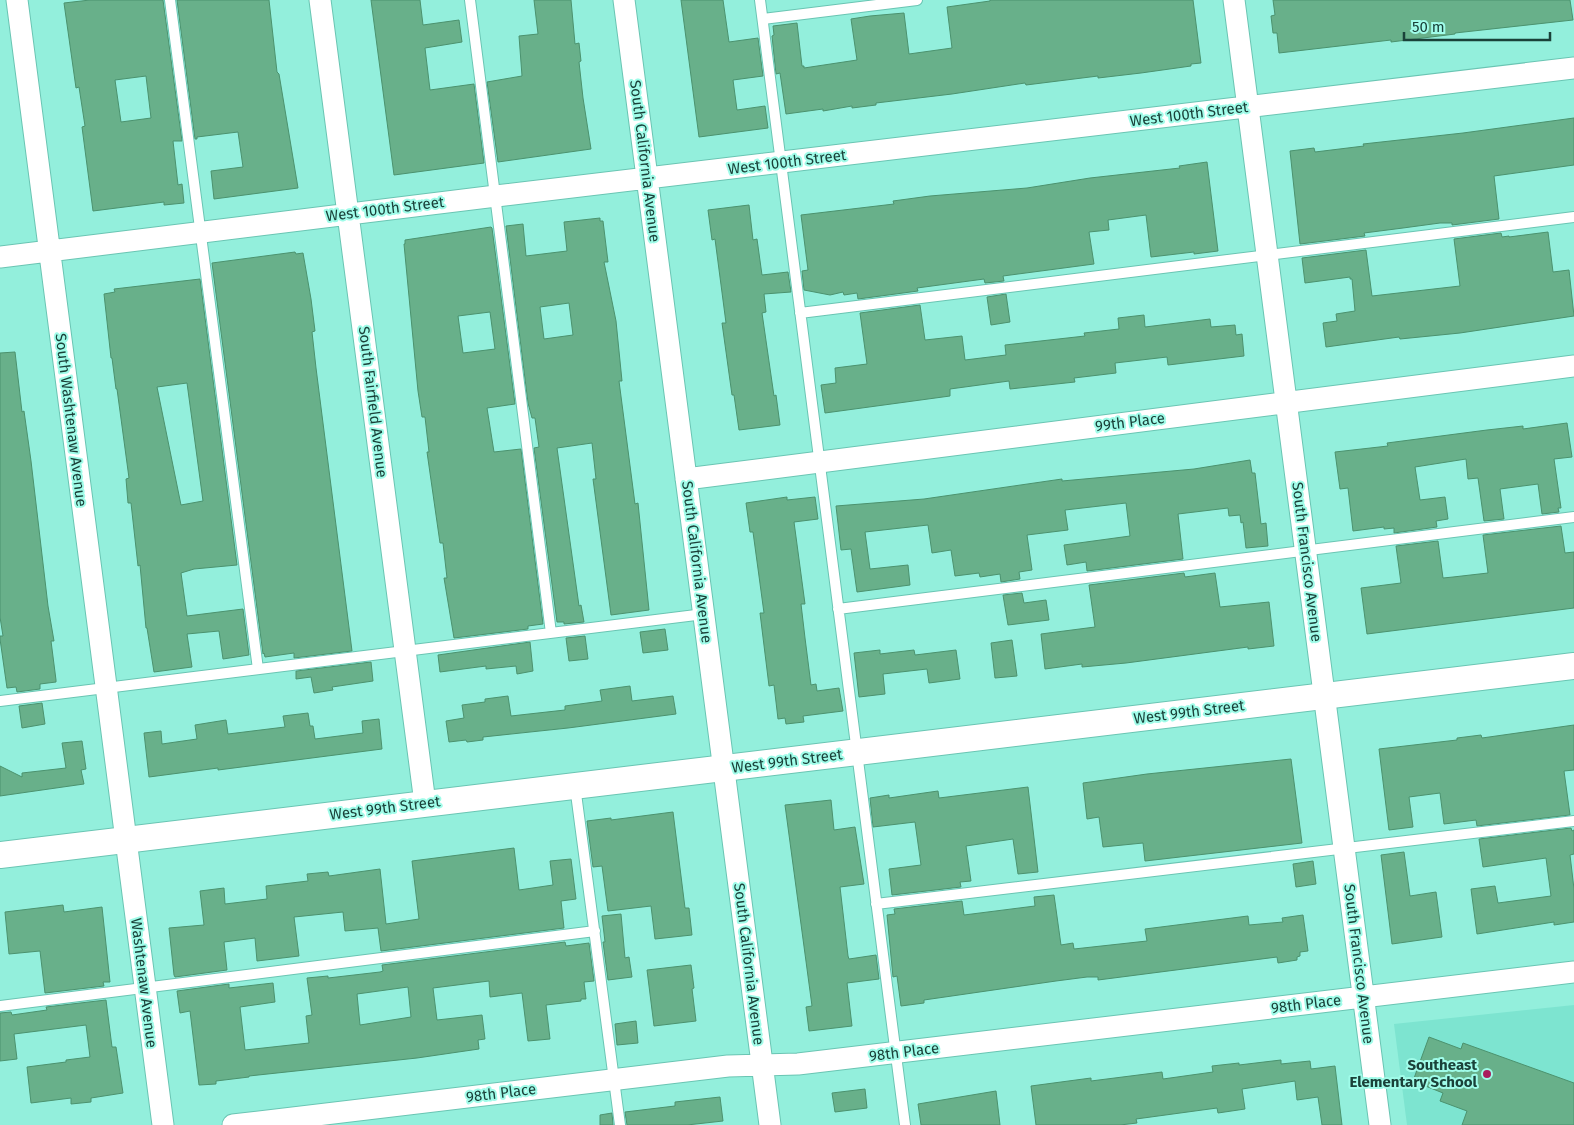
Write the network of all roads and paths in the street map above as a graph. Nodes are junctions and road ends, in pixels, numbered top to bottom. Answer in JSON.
{"nodes":[{"id":1,"x":17,"y":0,"type":"edge"},
{"id":2,"x":170,"y":0,"type":"edge"},
{"id":3,"x":320,"y":0,"type":"edge"},
{"id":4,"x":470,"y":0,"type":"edge"},
{"id":5,"x":624,"y":0,"type":"edge"},
{"id":6,"x":760,"y":0,"type":"edge"},
{"id":7,"x":917,"y":0,"type":"edge"},
{"id":8,"x":1234,"y":0,"type":"edge"},
{"id":9,"x":762,"y":19,"type":"junction"},
{"id":10,"x":1574,"y":68,"type":"edge"},
{"id":11,"x":1248,"y":107,"type":"junction"},
{"id":12,"x":781,"y":162,"type":"junction"},
{"id":13,"x":647,"y":178,"type":"junction"},
{"id":14,"x":496,"y":196,"type":"junction"},
{"id":15,"x":348,"y":214,"type":"junction"},
{"id":16,"x":1574,"y":217,"type":"edge"},
{"id":17,"x":200,"y":232,"type":"junction"},
{"id":18,"x":49,"y":252,"type":"junction"},
{"id":19,"x":1267,"y":256,"type":"junction"},
{"id":20,"x":0,"y":257,"type":"edge"},
{"id":21,"x":800,"y":314,"type":"junction"},
{"id":22,"x":1574,"y":366,"type":"edge"},
{"id":23,"x":1286,"y":402,"type":"junction"},
{"id":24,"x":819,"y":462,"type":"junction"},
{"id":25,"x":686,"y":479,"type":"junction"},
{"id":26,"x":1574,"y":517,"type":"edge"},
{"id":27,"x":1305,"y":550,"type":"junction"},
{"id":28,"x":838,"y":609,"type":"junction"},
{"id":29,"x":704,"y":614,"type":"junction"},
{"id":30,"x":551,"y":633,"type":"junction"},
{"id":31,"x":406,"y":651,"type":"junction"},
{"id":32,"x":1574,"y":666,"type":"edge"},
{"id":33,"x":258,"y":669,"type":"junction"},
{"id":34,"x":106,"y":688,"type":"junction"},
{"id":35,"x":1324,"y":696,"type":"junction"},
{"id":36,"x":0,"y":701,"type":"edge"},
{"id":37,"x":857,"y":752,"type":"junction"},
{"id":38,"x":724,"y":769,"type":"junction"},
{"id":39,"x":575,"y":786,"type":"junction"},
{"id":40,"x":425,"y":803,"type":"junction"},
{"id":41,"x":1574,"y":821,"type":"edge"},
{"id":42,"x":126,"y":840,"type":"junction"},
{"id":43,"x":1344,"y":849,"type":"junction"},
{"id":44,"x":0,"y":855,"type":"edge"},
{"id":45,"x":876,"y":904,"type":"junction"},
{"id":46,"x":594,"y":931,"type":"junction"},
{"id":47,"x":1574,"y":972,"type":"edge"},
{"id":48,"x":145,"y":987,"type":"junction"},
{"id":49,"x":1364,"y":997,"type":"junction"},
{"id":50,"x":0,"y":1006,"type":"edge"},
{"id":51,"x":895,"y":1053,"type":"junction"},
{"id":52,"x":762,"y":1065,"type":"junction"},
{"id":53,"x":614,"y":1080,"type":"junction"},
{"id":54,"x":163,"y":1125,"type":"edge"},
{"id":55,"x":233,"y":1125,"type":"edge"},
{"id":56,"x":620,"y":1125,"type":"edge"},
{"id":57,"x":770,"y":1125,"type":"edge"},
{"id":58,"x":905,"y":1125,"type":"edge"},
{"id":59,"x":1380,"y":1125,"type":"edge"}],
"edges":[{"from":1,"to":18,"type":"street","name":"South Washtenaw Avenue"},
{"from":2,"to":17,"type":"lane"},
{"from":3,"to":15,"type":"street","name":"South Fairfield Avenue"},
{"from":4,"to":14,"type":"lane"},
{"from":5,"to":13,"type":"street","name":"South California Avenue"},
{"from":6,"to":9,"type":"lane"},
{"from":7,"to":9,"type":"lane"},
{"from":8,"to":11,"type":"street","name":"South Francisco Avenue"},
{"from":9,"to":12,"type":"lane"},
{"from":10,"to":11,"type":"street","name":"West 100th Street"},
{"from":11,"to":12,"type":"street","name":"West 100th Street"},
{"from":11,"to":19,"type":"street","name":"South Francisco Avenue"},
{"from":12,"to":13,"type":"street","name":"West 100th Street"},
{"from":12,"to":21,"type":"lane"},
{"from":13,"to":14,"type":"street","name":"West 100th Street"},
{"from":13,"to":25,"type":"street","name":"South California Avenue"},
{"from":14,"to":15,"type":"street","name":"West 100th Street"},
{"from":14,"to":30,"type":"lane"},
{"from":15,"to":17,"type":"street","name":"West 100th Street"},
{"from":15,"to":31,"type":"street","name":"South Fairfield Avenue"},
{"from":16,"to":19,"type":"lane"},
{"from":17,"to":18,"type":"street","name":"West 100th Street"},
{"from":17,"to":33,"type":"lane"},
{"from":18,"to":20,"type":"street","name":"West 100th Street"},
{"from":18,"to":34,"type":"street","name":"South Washtenaw Avenue"},
{"from":19,"to":21,"type":"lane"},
{"from":19,"to":23,"type":"street","name":"South Francisco Avenue"},
{"from":21,"to":24,"type":"lane"},
{"from":22,"to":23,"type":"street","name":"99th Place"},
{"from":23,"to":24,"type":"street","name":"99th Place"},
{"from":23,"to":27,"type":"street","name":"South Francisco Avenue"},
{"from":24,"to":25,"type":"street","name":"99th Place"},
{"from":24,"to":28,"type":"lane"},
{"from":25,"to":29,"type":"street","name":"South California Avenue"},
{"from":26,"to":27,"type":"lane"},
{"from":27,"to":28,"type":"lane"},
{"from":27,"to":35,"type":"street","name":"South Francisco Avenue"},
{"from":28,"to":37,"type":"lane"},
{"from":29,"to":30,"type":"lane"},
{"from":29,"to":38,"type":"street","name":"South California Avenue"},
{"from":30,"to":31,"type":"lane"},
{"from":31,"to":33,"type":"lane"},
{"from":31,"to":40,"type":"street","name":"South Fairfield Avenue"},
{"from":32,"to":35,"type":"street","name":"West 99th Street"},
{"from":33,"to":34,"type":"lane"},
{"from":34,"to":36,"type":"lane"},
{"from":34,"to":42,"type":"street","name":"South Washtenaw Avenue"},
{"from":35,"to":37,"type":"street","name":"West 99th Street"},
{"from":35,"to":43,"type":"street","name":"South Francisco Avenue"},
{"from":37,"to":38,"type":"street","name":"West 99th Street"},
{"from":37,"to":45,"type":"lane"},
{"from":38,"to":39,"type":"street","name":"West 99th Street"},
{"from":38,"to":52,"type":"street","name":"South California Avenue"},
{"from":39,"to":40,"type":"street","name":"West 99th Street"},
{"from":39,"to":46,"type":"lane"},
{"from":40,"to":42,"type":"street","name":"West 99th Street"},
{"from":41,"to":43,"type":"lane"},
{"from":42,"to":44,"type":"street","name":"West 99th Street"},
{"from":42,"to":48,"type":"street","name":"Washtenaw Avenue"},
{"from":43,"to":45,"type":"lane"},
{"from":43,"to":49,"type":"street","name":"South Francisco Avenue"},
{"from":45,"to":51,"type":"lane"},
{"from":46,"to":48,"type":"lane"},
{"from":46,"to":53,"type":"lane"},
{"from":47,"to":49,"type":"street","name":"98th Place"},
{"from":48,"to":50,"type":"lane"},
{"from":48,"to":54,"type":"street","name":"Washtenaw Avenue"},
{"from":49,"to":51,"type":"street","name":"98th Place"},
{"from":49,"to":59,"type":"street","name":"South Francisco Avenue"},
{"from":51,"to":52,"type":"street","name":"98th Place"},
{"from":51,"to":58,"type":"lane"},
{"from":52,"to":53,"type":"street","name":"98th Place"},
{"from":52,"to":57,"type":"street","name":"South California Avenue"},
{"from":53,"to":55,"type":"street","name":"98th Place"},
{"from":53,"to":56,"type":"lane"}]}
